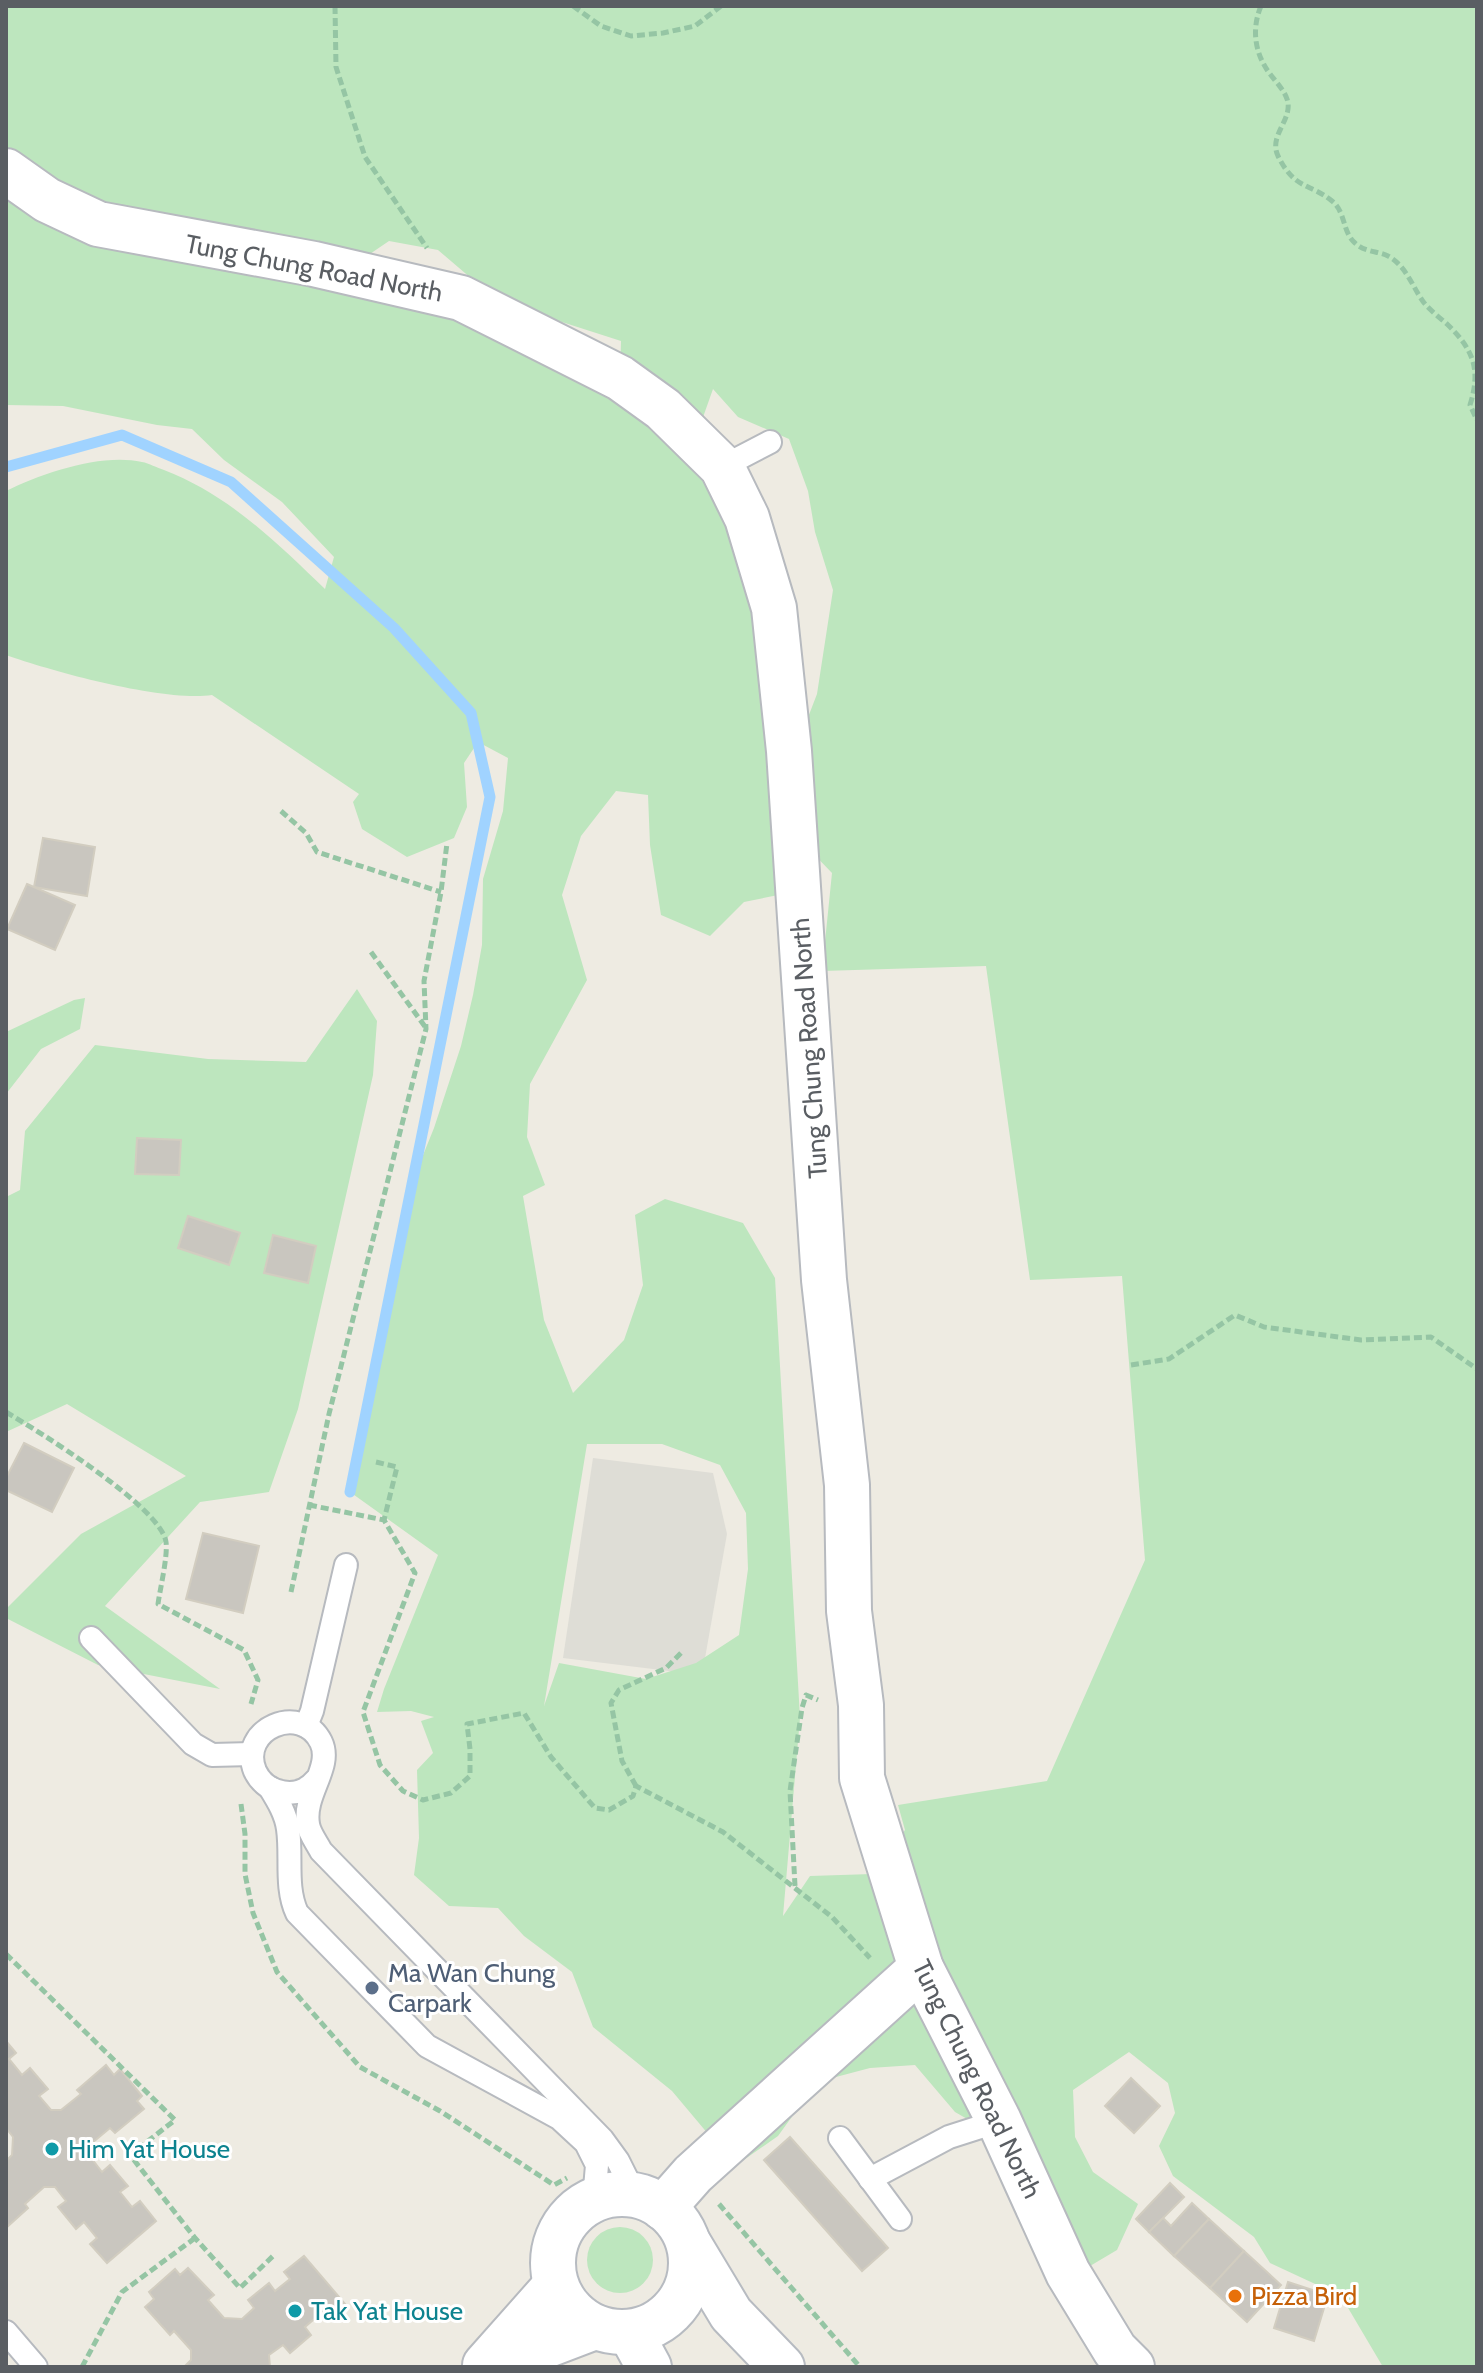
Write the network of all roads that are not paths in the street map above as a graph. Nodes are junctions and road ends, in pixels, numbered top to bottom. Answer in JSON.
{"nodes":[{"id":1,"x":6,"y":171,"type":"edge"},
{"id":2,"x":770,"y":442,"type":"dead end"},
{"id":3,"x":722,"y":467,"type":"junction"},
{"id":4,"x":346,"y":1565,"type":"dead end"},
{"id":5,"x":91,"y":1638,"type":"dead end"},
{"id":6,"x":306,"y":1726,"type":"junction"},
{"id":7,"x":252,"y":1754,"type":"junction"},
{"id":8,"x":316,"y":1780,"type":"junction"},
{"id":9,"x":270,"y":1788,"type":"junction"},
{"id":10,"x":921,"y":1968,"type":"junction"},
{"id":11,"x":999,"y":2121,"type":"junction"},
{"id":12,"x":840,"y":2138,"type":"dead end"},
{"id":13,"x":870,"y":2179,"type":"junction"},
{"id":14,"x":631,"y":2201,"type":"junction"},
{"id":15,"x":900,"y":2219,"type":"dead end"},
{"id":16,"x":689,"y":2244,"type":"junction"},
{"id":17,"x":556,"y":2285,"type":"junction"},
{"id":18,"x":6,"y":2332,"type":"edge"},
{"id":19,"x":625,"y":2342,"type":"edge"},
{"id":20,"x":36,"y":2367,"type":"edge"},
{"id":21,"x":483,"y":2367,"type":"edge"},
{"id":22,"x":490,"y":2367,"type":"edge"},
{"id":23,"x":782,"y":2367,"type":"edge"},
{"id":24,"x":1132,"y":2367,"type":"edge"}],
"edges":[{"from":1,"to":3,"type":"street","name":"Tung Chung Road North"},
{"from":2,"to":3,"type":"lane"},
{"from":3,"to":10,"type":"street","name":"Tung Chung Road North"},
{"from":4,"to":6,"type":"lane"},
{"from":5,"to":7,"type":"lane"},
{"from":6,"to":7,"type":"lane"},
{"from":6,"to":8,"type":"lane"},
{"from":7,"to":9,"type":"lane"},
{"from":8,"to":9,"type":"lane"},
{"from":8,"to":14,"type":"lane"},
{"from":9,"to":14,"type":"lane"},
{"from":10,"to":11,"type":"street","name":"Tung Chung Road North"},
{"from":10,"to":14,"type":"street"},
{"from":11,"to":13,"type":"lane"},
{"from":11,"to":24,"type":"street","name":"Tung Chung Road North"},
{"from":12,"to":13,"type":"lane"},
{"from":13,"to":15,"type":"lane"},
{"from":14,"to":16,"type":"street"},
{"from":14,"to":17,"type":"street"},
{"from":16,"to":19,"type":"street"},
{"from":16,"to":23,"type":"street"},
{"from":17,"to":19,"type":"street"},
{"from":17,"to":21,"type":"street"},
{"from":18,"to":20,"type":"lane"},
{"from":19,"to":22,"type":"street"}]}
